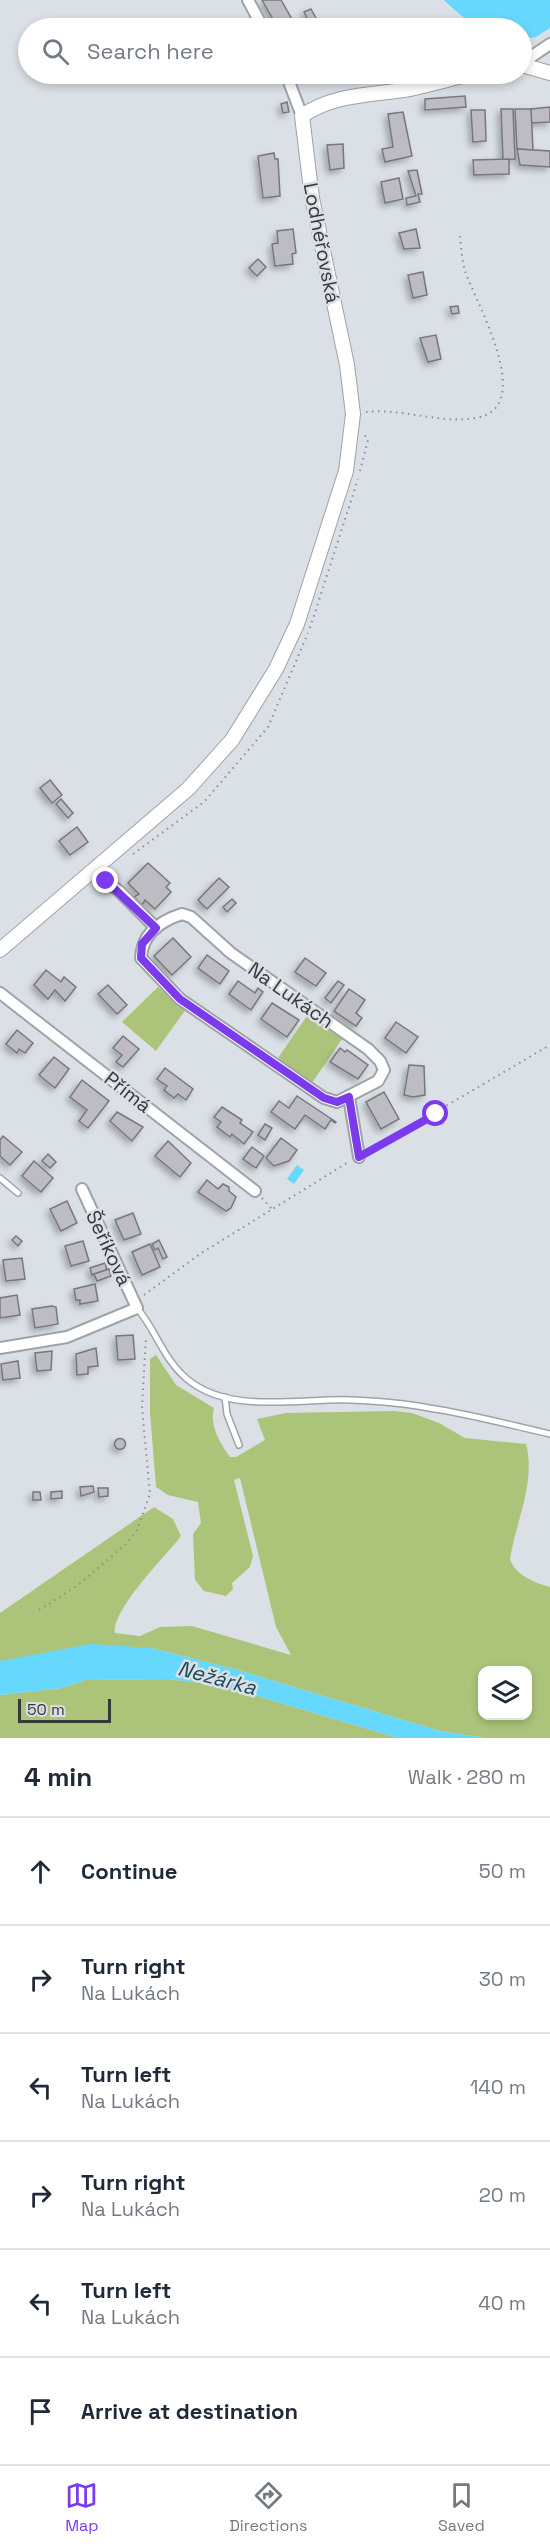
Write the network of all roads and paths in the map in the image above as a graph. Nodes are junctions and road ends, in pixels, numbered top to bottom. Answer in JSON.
{"nodes":[{"id":1,"x":248,"y":0,"type":"edge"},
{"id":2,"x":258,"y":18,"type":"edge"},
{"id":3,"x":550,"y":44,"type":"edge"},
{"id":4,"x":532,"y":57,"type":"edge"},
{"id":5,"x":532,"y":67,"type":"edge"},
{"id":6,"x":550,"y":73,"type":"edge"},
{"id":7,"x":290,"y":84,"type":"edge"},
{"id":8,"x":429,"y":84,"type":"edge"},
{"id":9,"x":302,"y":116,"type":"junction"},
{"id":10,"x":460,"y":235,"type":"dead end"},
{"id":11,"x":353,"y":414,"type":"junction"},
{"id":12,"x":94,"y":872,"type":"junction"},
{"id":13,"x":156,"y":928,"type":"junction"},
{"id":14,"x":0,"y":950,"type":"edge"},
{"id":15,"x":0,"y":993,"type":"edge"},
{"id":16,"x":550,"y":1045,"type":"edge"},
{"id":17,"x":349,"y":1097,"type":"junction"},
{"id":18,"x":359,"y":1157,"type":"junction"},
{"id":19,"x":0,"y":1178,"type":"edge"},
{"id":20,"x":82,"y":1189,"type":"dead end"},
{"id":21,"x":255,"y":1191,"type":"dead end"},
{"id":22,"x":18,"y":1193,"type":"dead end"},
{"id":23,"x":136,"y":1305,"type":"junction"},
{"id":24,"x":147,"y":1319,"type":"junction"},
{"id":25,"x":0,"y":1348,"type":"edge"},
{"id":26,"x":225,"y":1398,"type":"junction"},
{"id":27,"x":550,"y":1434,"type":"edge"},
{"id":28,"x":240,"y":1445,"type":"dead end"},
{"id":29,"x":39,"y":1610,"type":"dead end"}],
"edges":[{"from":1,"to":2,"type":"street"},
{"from":3,"to":4,"type":"street"},
{"from":5,"to":6,"type":"street"},
{"from":7,"to":9,"type":"street","name":"Lodhéřovská"},
{"from":8,"to":9,"type":"street"},
{"from":9,"to":11,"type":"street","name":"Lodhéřovská"},
{"from":10,"to":11,"type":"path"},
{"from":11,"to":12,"type":"street","name":"Lodhéřovská"},
{"from":12,"to":13,"type":"street"},
{"from":12,"to":14,"type":"street","name":"Lodhéřovská"},
{"from":13,"to":17,"type":"street"},
{"from":13,"to":17,"type":"street","name":"Na Lukách"},
{"from":15,"to":21,"type":"street","name":"Přímá"},
{"from":16,"to":18,"type":"path"},
{"from":17,"to":18,"type":"street"},
{"from":18,"to":23,"type":"path"},
{"from":19,"to":22,"type":"lane"},
{"from":20,"to":23,"type":"street","name":"Šeříková"},
{"from":23,"to":24,"type":"lane"},
{"from":23,"to":25,"type":"street"},
{"from":24,"to":26,"type":"lane"},
{"from":24,"to":29,"type":"path"},
{"from":26,"to":27,"type":"lane"},
{"from":26,"to":28,"type":"lane"}]}
